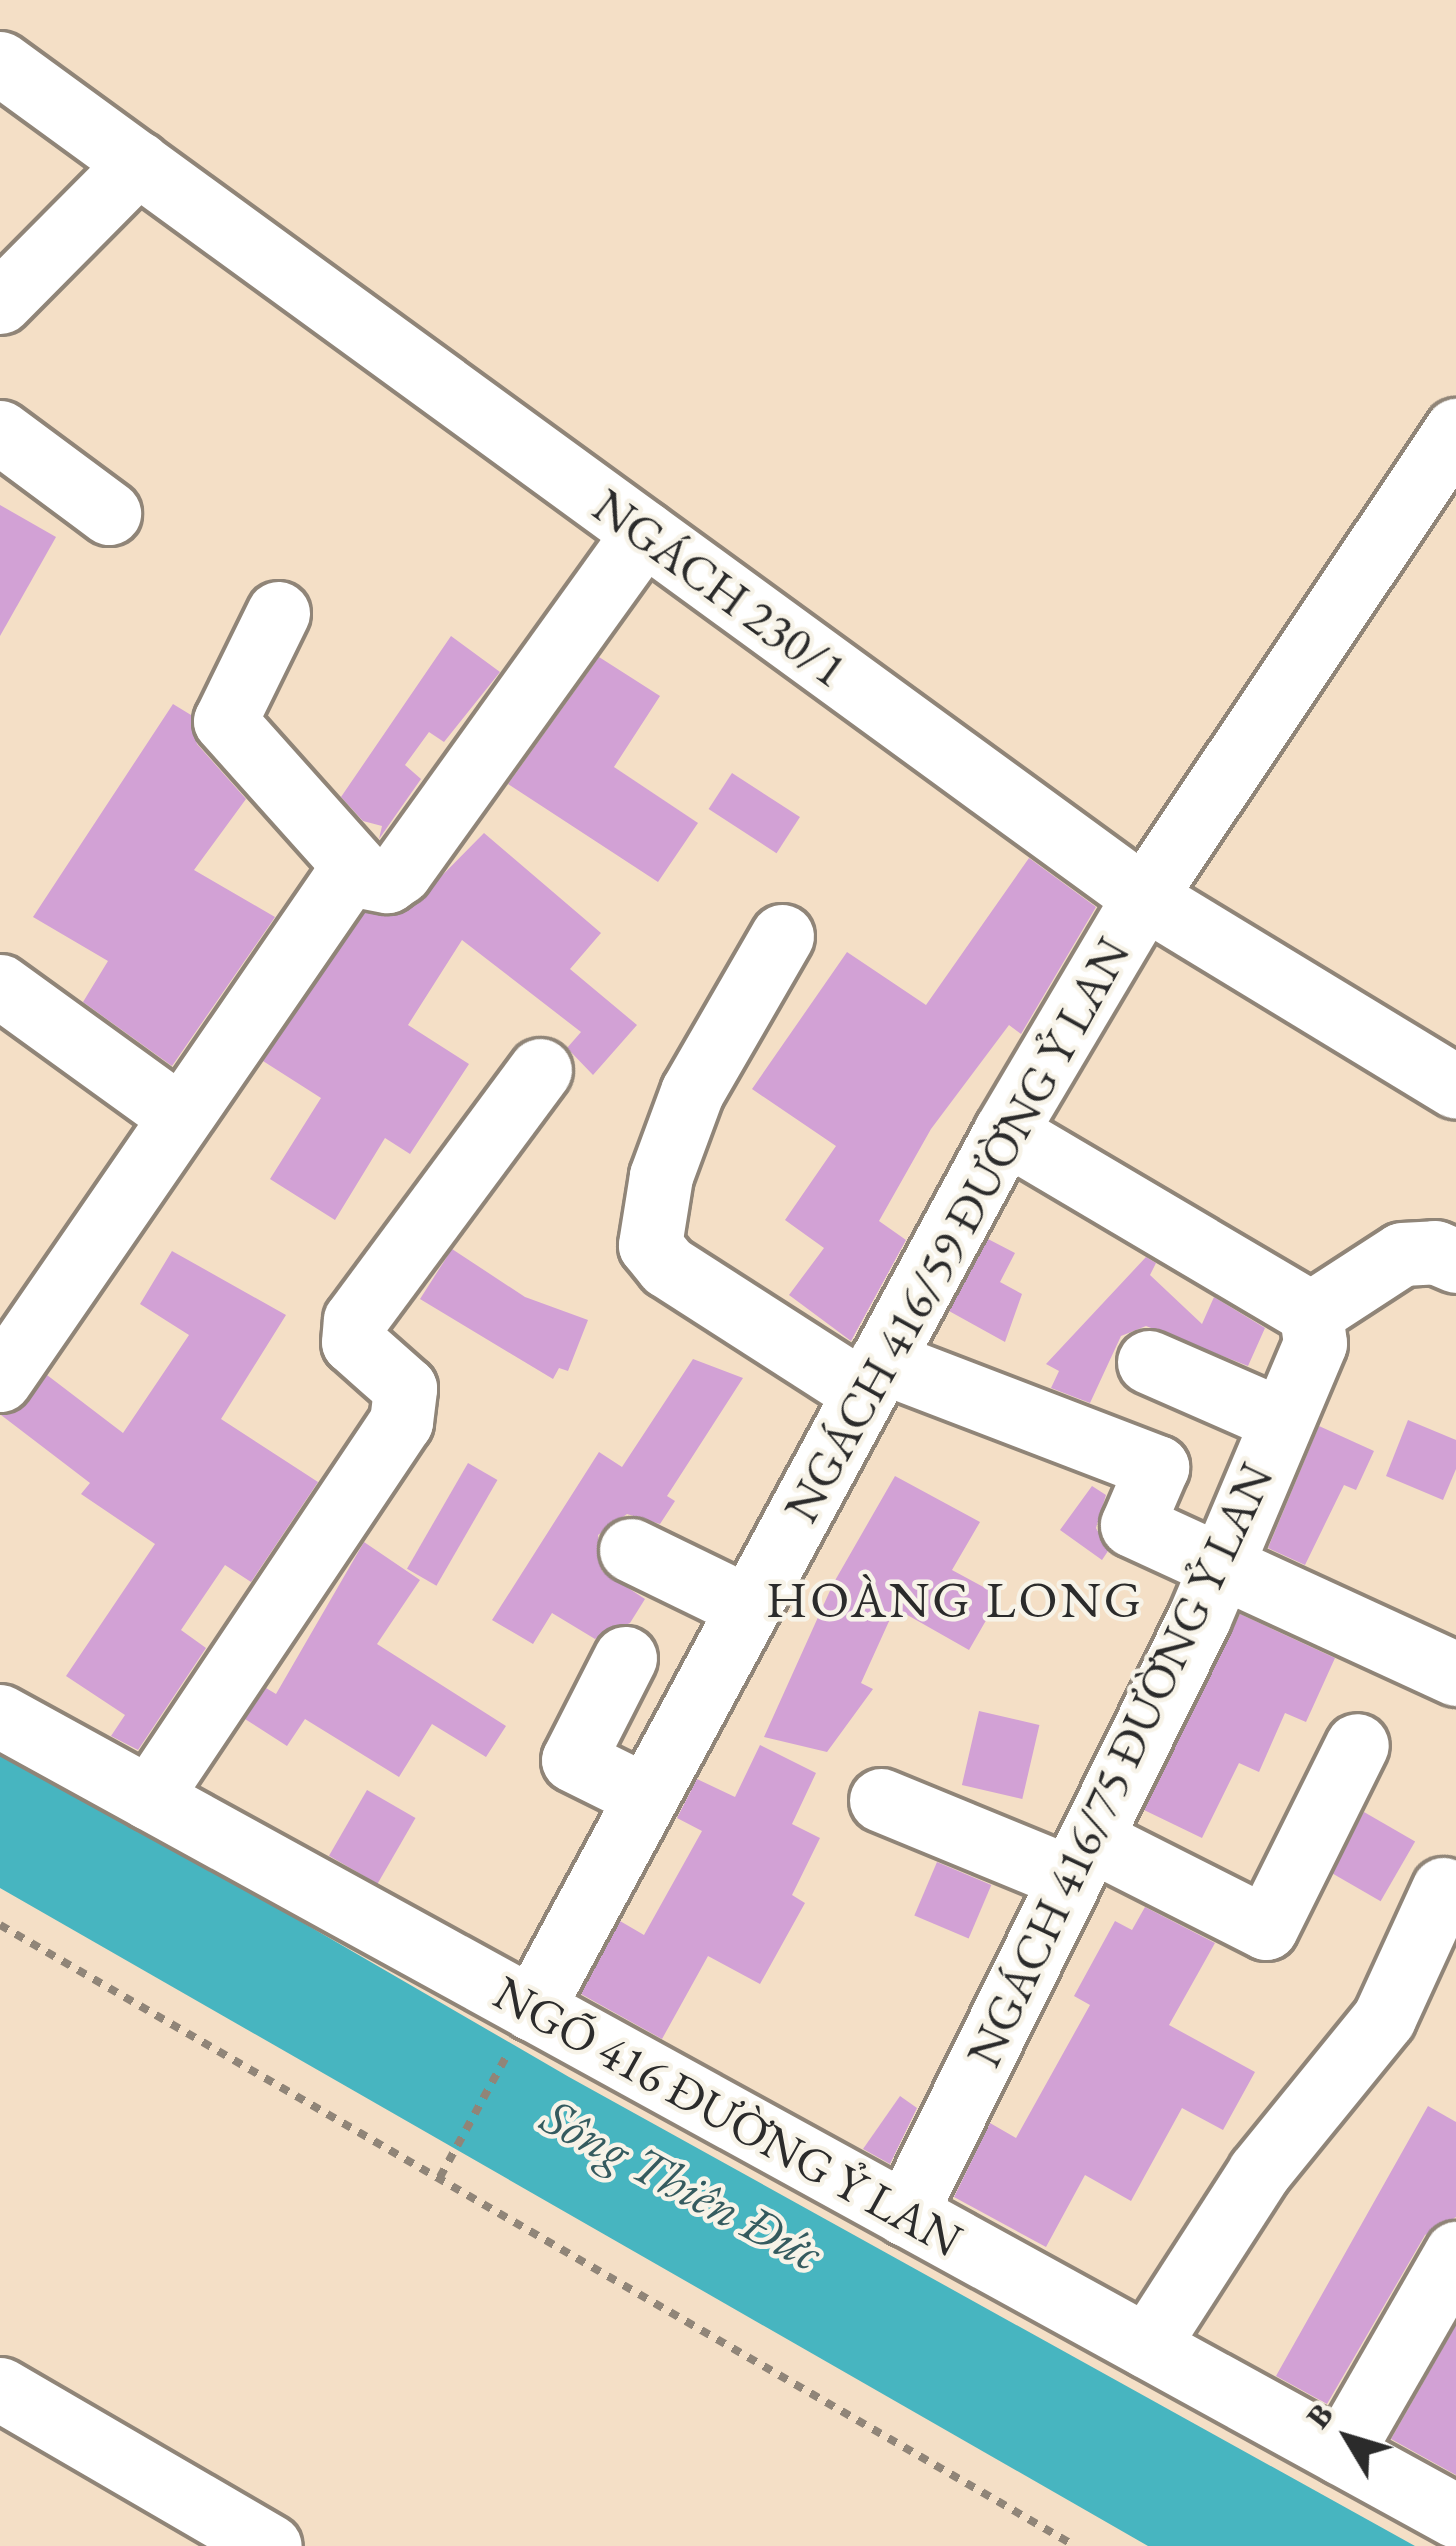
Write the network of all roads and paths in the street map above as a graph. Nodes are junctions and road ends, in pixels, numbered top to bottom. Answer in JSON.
{"nodes":[{"id":1,"x":0,"y":63,"type":"edge"},
{"id":2,"x":138,"y":164,"type":"junction"},
{"id":3,"x":0,"y":302,"type":"edge"},
{"id":4,"x":1456,"y":430,"type":"edge"},
{"id":5,"x":0,"y":432,"type":"edge"},
{"id":6,"x":110,"y":513,"type":"dead end"},
{"id":7,"x":644,"y":532,"type":"junction"},
{"id":8,"x":278,"y":613,"type":"dead end"},
{"id":9,"x":361,"y":873,"type":"junction"},
{"id":10,"x":1144,"y":897,"type":"junction"},
{"id":11,"x":782,"y":936,"type":"dead end"},
{"id":12,"x":0,"y":986,"type":"edge"},
{"id":13,"x":540,"y":1070,"type":"dead end"},
{"id":14,"x":1456,"y":1087,"type":"edge"},
{"id":15,"x":177,"y":1114,"type":"junction"},
{"id":16,"x":1005,"y":1132,"type":"junction"},
{"id":17,"x":1456,"y":1261,"type":"edge"},
{"id":18,"x":1311,"y":1313,"type":"junction"},
{"id":19,"x":1149,"y":1362,"type":"dead end"},
{"id":20,"x":872,"y":1377,"type":"junction"},
{"id":21,"x":0,"y":1380,"type":"edge"},
{"id":22,"x":1282,"y":1420,"type":"junction"},
{"id":23,"x":631,"y":1550,"type":"dead end"},
{"id":24,"x":1220,"y":1564,"type":"junction"},
{"id":25,"x":748,"y":1607,"type":"junction"},
{"id":26,"x":625,"y":1658,"type":"dead end"},
{"id":27,"x":1456,"y":1674,"type":"edge"},
{"id":28,"x":0,"y":1716,"type":"edge"},
{"id":29,"x":1358,"y":1745,"type":"dead end"},
{"id":30,"x":646,"y":1796,"type":"junction"},
{"id":31,"x":149,"y":1798,"type":"junction"},
{"id":32,"x":881,"y":1800,"type":"dead end"},
{"id":33,"x":1080,"y":1858,"type":"junction"},
{"id":34,"x":1443,"y":1889,"type":"dead end"},
{"id":35,"x":0,"y":1925,"type":"edge"},
{"id":36,"x":532,"y":2008,"type":"junction"},
{"id":37,"x":440,"y":2177,"type":"junction"},
{"id":38,"x":905,"y":2214,"type":"junction"},
{"id":39,"x":1454,"y":2263,"type":"edge"},
{"id":40,"x":1147,"y":2347,"type":"junction"},
{"id":41,"x":0,"y":2389,"type":"edge"},
{"id":42,"x":1341,"y":2453,"type":"junction"},
{"id":43,"x":1456,"y":2516,"type":"edge"},
{"id":44,"x":270,"y":2546,"type":"edge"},
{"id":45,"x":1075,"y":2546,"type":"edge"}],
"edges":[{"from":1,"to":2,"type":"street","name":"NGÁCH 230/1"},
{"from":2,"to":3,"type":"street"},
{"from":2,"to":7,"type":"street","name":"NGÁCH 230/1"},
{"from":4,"to":10,"type":"street","name":"NGÁCH 416/59 ĐƯỜNG Ỷ LAN"},
{"from":5,"to":6,"type":"street"},
{"from":7,"to":9,"type":"street"},
{"from":7,"to":10,"type":"street","name":"NGÁCH 230/1"},
{"from":8,"to":9,"type":"street"},
{"from":9,"to":15,"type":"street"},
{"from":10,"to":14,"type":"street","name":"NGÁCH 230/1"},
{"from":10,"to":16,"type":"street","name":"NGÁCH 416/59 ĐƯỜNG Ỷ LAN"},
{"from":11,"to":20,"type":"street"},
{"from":12,"to":15,"type":"street"},
{"from":13,"to":31,"type":"street"},
{"from":15,"to":21,"type":"street"},
{"from":16,"to":18,"type":"street"},
{"from":16,"to":20,"type":"street","name":"NGÁCH 416/59 ĐƯỜNG Ỷ LAN"},
{"from":17,"to":18,"type":"street"},
{"from":18,"to":22,"type":"street","name":"NGÁCH 416/75 ĐƯỜNG Ỷ LAN"},
{"from":19,"to":22,"type":"street"},
{"from":20,"to":24,"type":"street"},
{"from":20,"to":25,"type":"street","name":"NGÁCH 416/59 ĐƯỜNG Ỷ LAN"},
{"from":22,"to":24,"type":"street","name":"NGÁCH 416/75 ĐƯỜNG Ỷ LAN"},
{"from":23,"to":25,"type":"street"},
{"from":24,"to":27,"type":"street"},
{"from":24,"to":33,"type":"street","name":"NGÁCH 416/75 ĐƯỜNG Ỷ LAN"},
{"from":25,"to":30,"type":"street","name":"NGÁCH 416/59 ĐƯỜNG Ỷ LAN"},
{"from":26,"to":30,"type":"street"},
{"from":28,"to":31,"type":"street","name":"NGÕ 416 ĐƯỜNG Ỷ LAN"},
{"from":29,"to":33,"type":"street"},
{"from":30,"to":36,"type":"street","name":"NGÁCH 416/59 ĐƯỜNG Ỷ LAN"},
{"from":31,"to":36,"type":"street","name":"NGÕ 416 ĐƯỜNG Ỷ LAN"},
{"from":32,"to":33,"type":"street"},
{"from":33,"to":38,"type":"street","name":"NGÁCH 416/75 ĐƯỜNG Ỷ LAN"},
{"from":34,"to":40,"type":"street"},
{"from":35,"to":37,"type":"path"},
{"from":36,"to":37,"type":"path"},
{"from":36,"to":38,"type":"street","name":"NGÕ 416 ĐƯỜNG Ỷ LAN"},
{"from":37,"to":45,"type":"path"},
{"from":38,"to":40,"type":"street","name":"NGÕ 416 ĐƯỜNG Ỷ LAN"},
{"from":39,"to":42,"type":"street"},
{"from":40,"to":42,"type":"street","name":"NGÕ 416 ĐƯỜNG Ỷ LAN"},
{"from":41,"to":44,"type":"street"},
{"from":42,"to":43,"type":"street","name":"NGÕ 416 ĐƯỜNG Ỷ LAN"}]}
